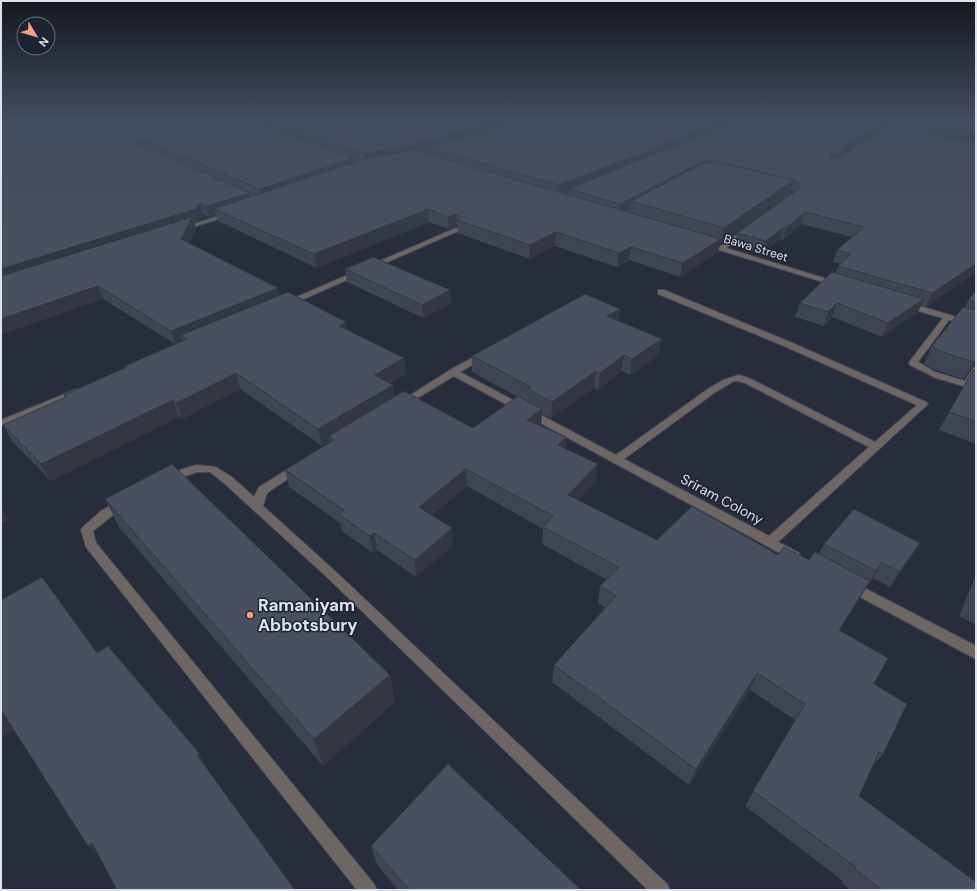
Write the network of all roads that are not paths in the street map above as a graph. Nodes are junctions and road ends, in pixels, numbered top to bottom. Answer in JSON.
{"nodes":[{"id":1,"x":239,"y":211,"type":"edge"},
{"id":2,"x":754,"y":225,"type":"edge"},
{"id":3,"x":456,"y":230,"type":"edge"},
{"id":4,"x":172,"y":232,"type":"edge"},
{"id":5,"x":699,"y":243,"type":"edge"},
{"id":6,"x":721,"y":249,"type":"junction"},
{"id":7,"x":841,"y":285,"type":"edge"},
{"id":8,"x":661,"y":292,"type":"dead end"},
{"id":9,"x":900,"y":303,"type":"edge"},
{"id":10,"x":278,"y":307,"type":"edge"},
{"id":11,"x":948,"y":317,"type":"junction"},
{"id":12,"x":976,"y":326,"type":"edge"},
{"id":13,"x":494,"y":349,"type":"edge"},
{"id":14,"x":976,"y":370,"type":"edge"},
{"id":15,"x":453,"y":372,"type":"junction"},
{"id":16,"x":81,"y":390,"type":"edge"},
{"id":17,"x":398,"y":406,"type":"edge"},
{"id":18,"x":1,"y":423,"type":"edge"},
{"id":19,"x":876,"y":447,"type":"junction"},
{"id":20,"x":617,"y":459,"type":"junction"},
{"id":21,"x":303,"y":464,"type":"edge"},
{"id":22,"x":159,"y":482,"type":"edge"},
{"id":23,"x":132,"y":498,"type":"edge"},
{"id":24,"x":257,"y":507,"type":"junction"},
{"id":25,"x":770,"y":542,"type":"junction"},
{"id":26,"x":804,"y":561,"type":"edge"},
{"id":27,"x":839,"y":579,"type":"edge"},
{"id":28,"x":976,"y":654,"type":"edge"},
{"id":29,"x":368,"y":890,"type":"edge"},
{"id":30,"x":661,"y":890,"type":"edge"}],
"edges":[{"from":1,"to":4,"type":"street"},
{"from":2,"to":6,"type":"street"},
{"from":3,"to":10,"type":"street"},
{"from":5,"to":6,"type":"street","name":"Bawa Street"},
{"from":6,"to":7,"type":"street","name":"Bawa Street"},
{"from":8,"to":19,"type":"street"},
{"from":9,"to":11,"type":"street"},
{"from":11,"to":12,"type":"street"},
{"from":11,"to":14,"type":"street"},
{"from":13,"to":15,"type":"street"},
{"from":15,"to":17,"type":"street"},
{"from":15,"to":20,"type":"street","name":"Sriram Colony"},
{"from":16,"to":18,"type":"street"},
{"from":19,"to":20,"type":"street"},
{"from":19,"to":25,"type":"street"},
{"from":20,"to":25,"type":"street","name":"Sriram Colony"},
{"from":21,"to":24,"type":"street"},
{"from":22,"to":24,"type":"street"},
{"from":23,"to":29,"type":"street"},
{"from":24,"to":30,"type":"street"},
{"from":25,"to":26,"type":"street","name":"Sriram Colony"},
{"from":27,"to":28,"type":"street"}]}
